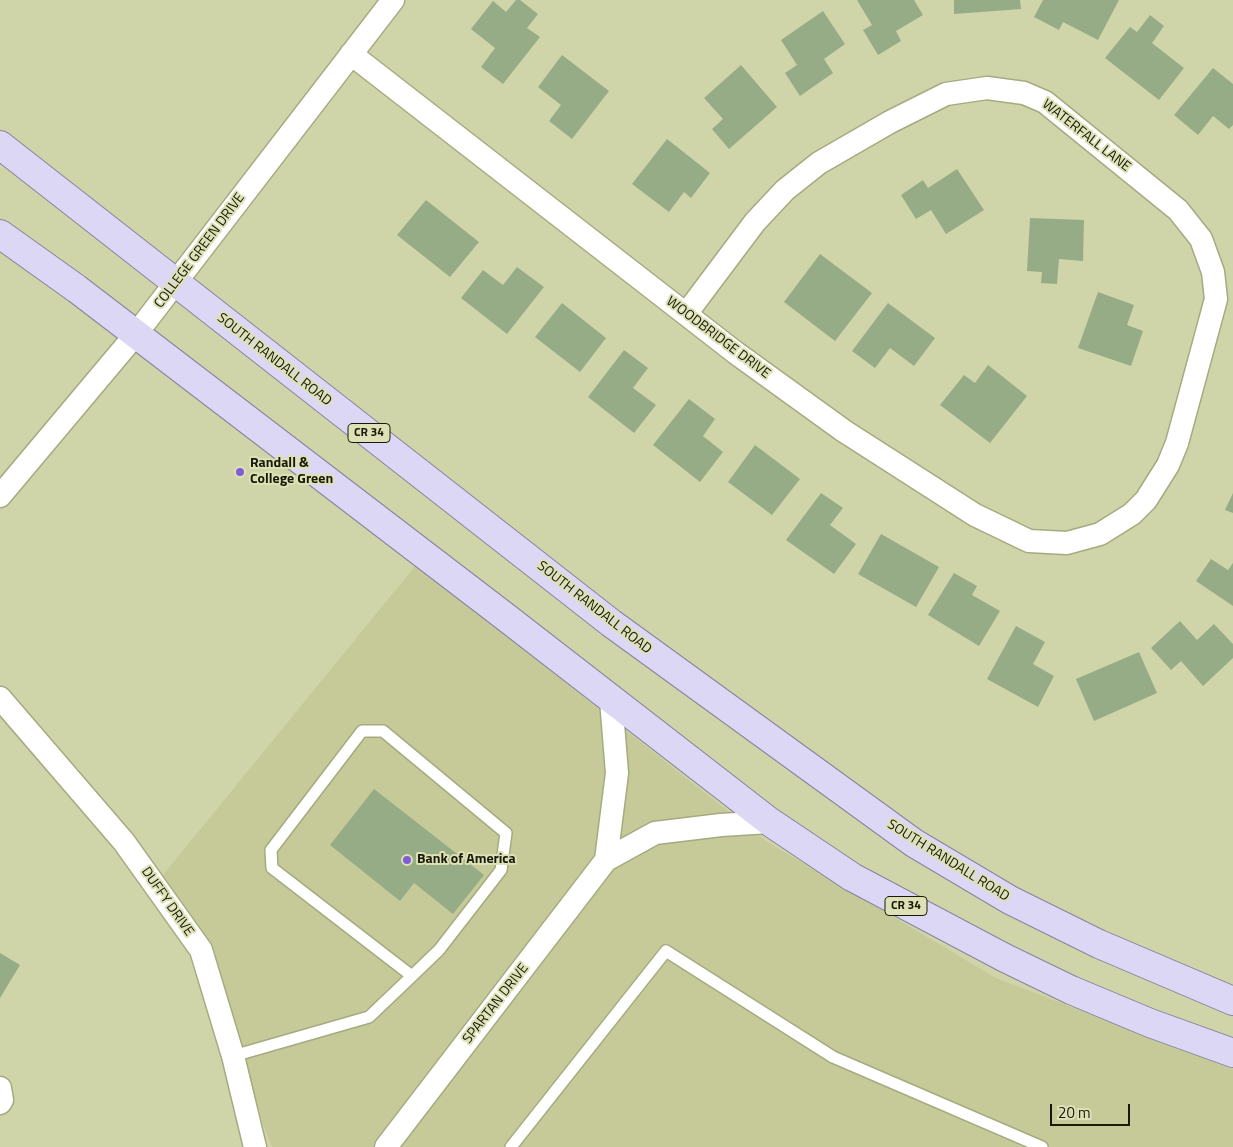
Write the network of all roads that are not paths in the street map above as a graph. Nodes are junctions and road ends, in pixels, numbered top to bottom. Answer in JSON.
{"nodes":[{"id":1,"x":393,"y":0,"type":"edge"},
{"id":2,"x":351,"y":54,"type":"junction"},
{"id":3,"x":0,"y":145,"type":"edge"},
{"id":4,"x":0,"y":234,"type":"edge"},
{"id":5,"x":175,"y":283,"type":"junction"},
{"id":6,"x":686,"y":314,"type":"junction"},
{"id":7,"x":136,"y":334,"type":"junction"},
{"id":8,"x":0,"y":496,"type":"edge"},
{"id":9,"x":1116,"y":525,"type":"joint"},
{"id":10,"x":0,"y":698,"type":"edge"},
{"id":11,"x":611,"y":700,"type":"junction"},
{"id":12,"x":770,"y":822,"type":"junction"},
{"id":13,"x":606,"y":860,"type":"junction"},
{"id":14,"x":412,"y":976,"type":"junction"},
{"id":15,"x":1233,"y":1001,"type":"edge"},
{"id":16,"x":1233,"y":1053,"type":"edge"},
{"id":17,"x":233,"y":1056,"type":"junction"},
{"id":18,"x":255,"y":1147,"type":"edge"},
{"id":19,"x":386,"y":1147,"type":"edge"},
{"id":20,"x":511,"y":1147,"type":"edge"},
{"id":21,"x":1042,"y":1147,"type":"edge"}],
"edges":[{"from":1,"to":2,"type":"street","name":"COLLEGE GREEN DRIVE"},
{"from":2,"to":5,"type":"street","name":"COLLEGE GREEN DRIVE"},
{"from":2,"to":6,"type":"street","name":"WOODBRIDGE DRIVE"},
{"from":3,"to":5,"type":"main road","name":"SOUTH RANDALL ROAD","number":"CR 34"},
{"from":4,"to":7,"type":"main road","number":"CR 34"},
{"from":5,"to":7,"type":"street","name":"COLLEGE GREEN DRIVE"},
{"from":5,"to":15,"type":"main road","name":"SOUTH RANDALL ROAD","number":"CR 34"},
{"from":6,"to":9,"type":"street","name":"WOODBRIDGE DRIVE"},
{"from":6,"to":9,"type":"street","name":"WATERFALL LANE"},
{"from":7,"to":8,"type":"street","name":"COLLEGE GREEN DRIVE"},
{"from":7,"to":11,"type":"main road","number":"CR 34"},
{"from":10,"to":17,"type":"street","name":"DUFFY DRIVE"},
{"from":11,"to":12,"type":"main road","number":"CR 34"},
{"from":11,"to":13,"type":"street"},
{"from":12,"to":13,"type":"street","name":"SPARTAN DRIVE"},
{"from":12,"to":16,"type":"main road","number":"CR 34"},
{"from":13,"to":19,"type":"street","name":"SPARTAN DRIVE"},
{"from":14,"to":14,"type":"lane"},
{"from":14,"to":17,"type":"lane"},
{"from":17,"to":18,"type":"street","name":"DUFFY DRIVE"},
{"from":20,"to":21,"type":"lane"}]}
